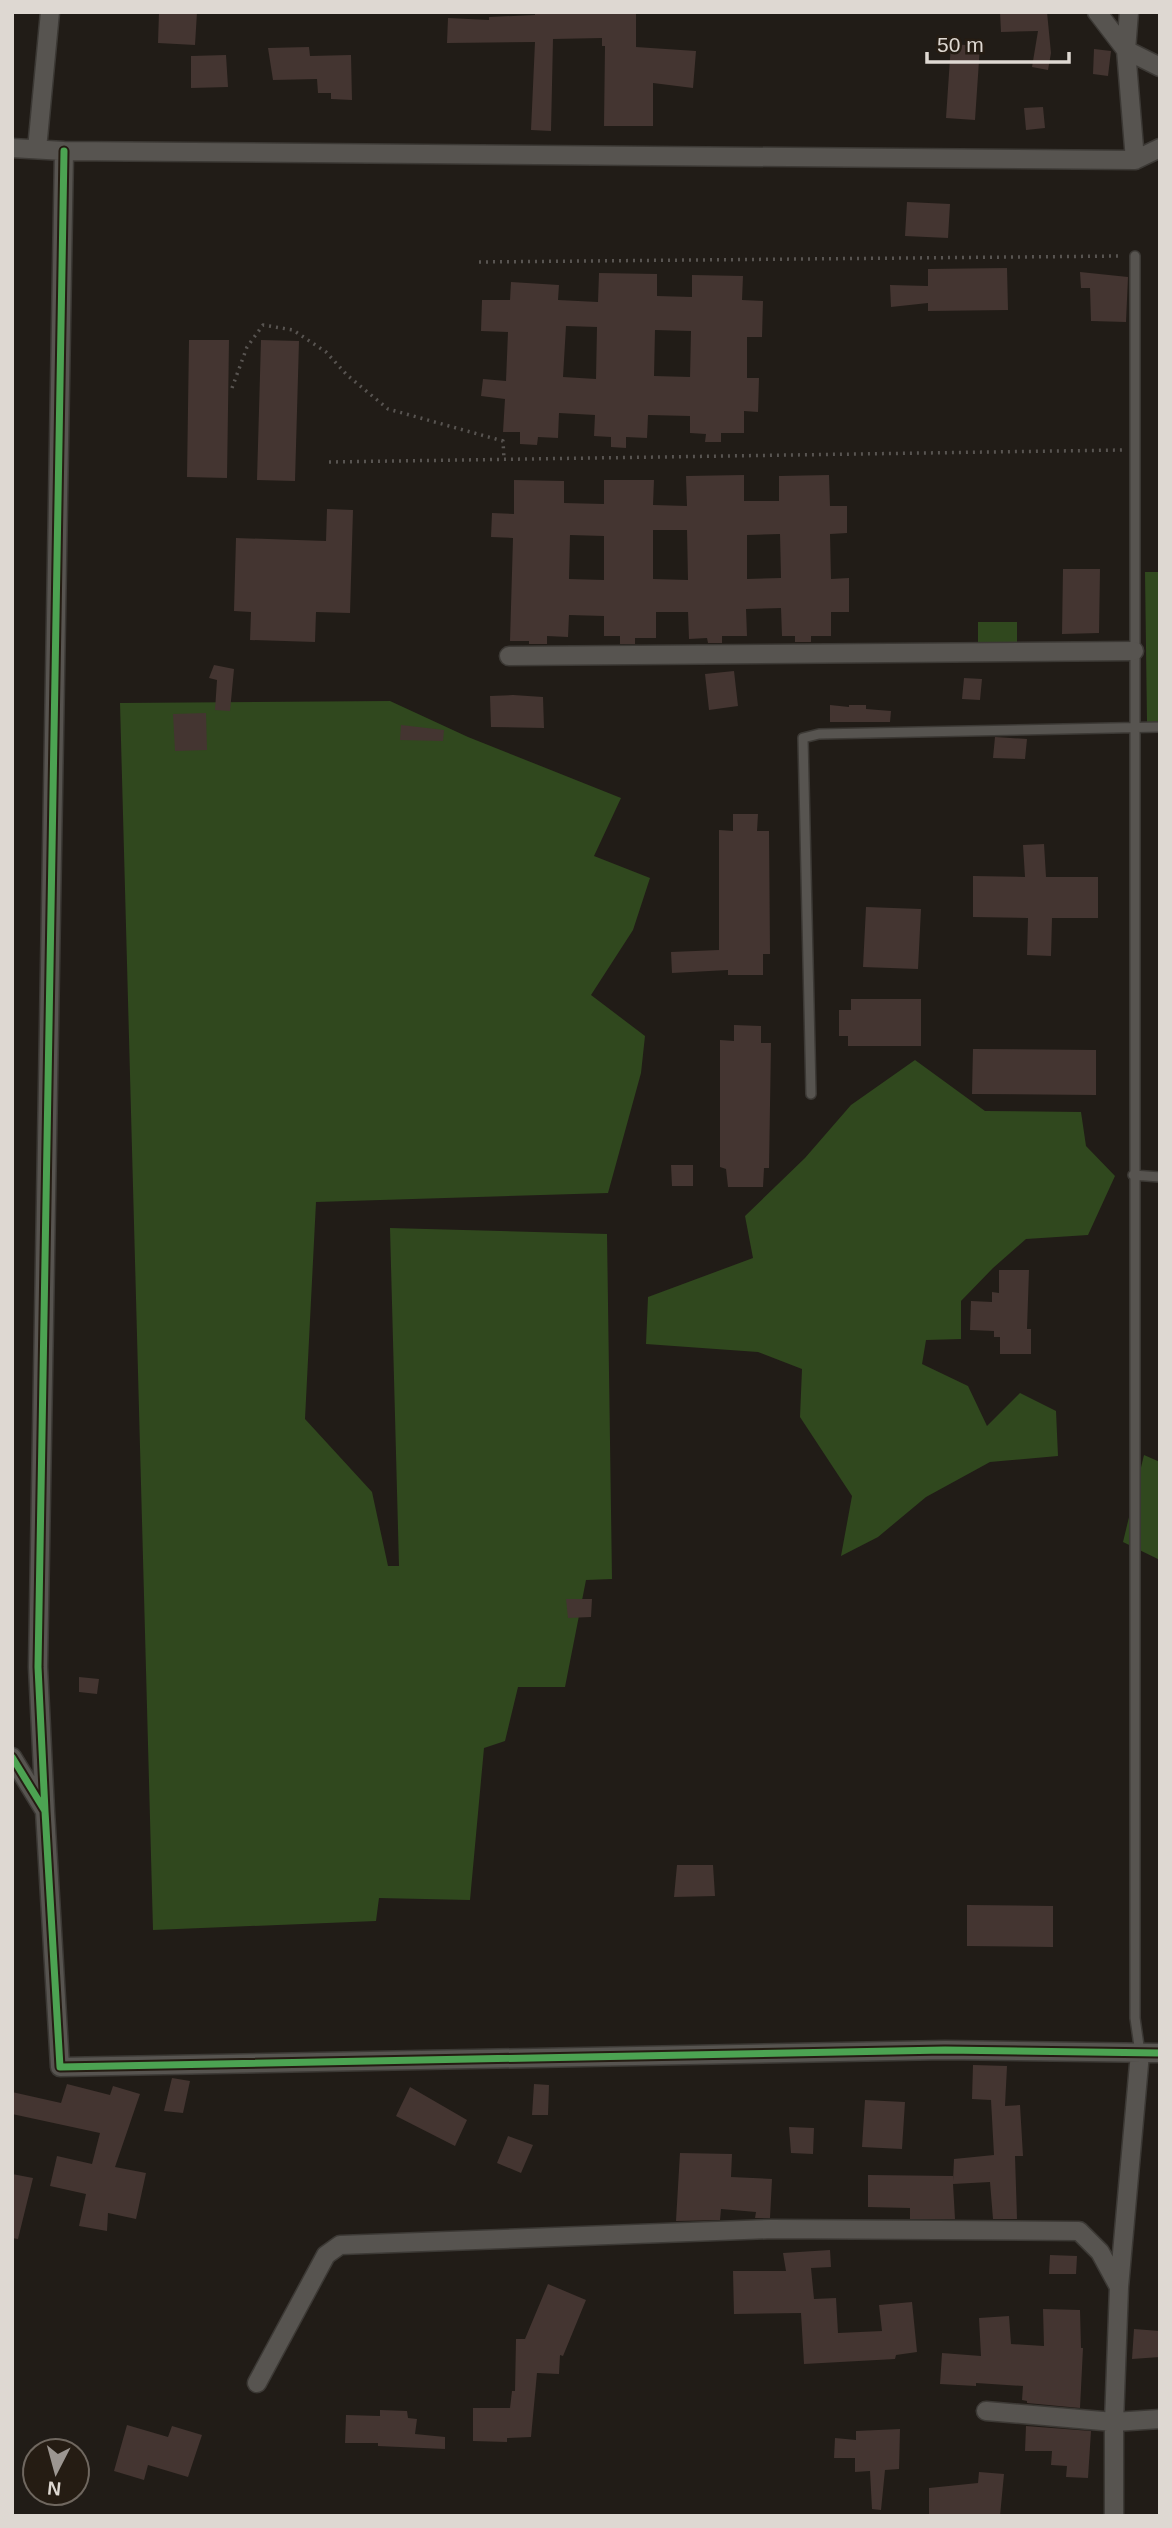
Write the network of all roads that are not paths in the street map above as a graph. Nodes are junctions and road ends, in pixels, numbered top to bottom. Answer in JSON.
{"nodes":[{"id":1,"x":50,"y":12,"type":"edge"},
{"id":2,"x":1097,"y":12,"type":"edge"},
{"id":3,"x":1129,"y":12,"type":"edge"},
{"id":4,"x":1126,"y":50,"type":"junction"},
{"id":5,"x":1160,"y":67,"type":"edge"},
{"id":6,"x":12,"y":148,"type":"edge"},
{"id":7,"x":1160,"y":148,"type":"edge"},
{"id":8,"x":37,"y":149,"type":"junction"},
{"id":9,"x":64,"y":151,"type":"junction"},
{"id":10,"x":1135,"y":160,"type":"junction"},
{"id":11,"x":1135,"y":256,"type":"road end"},
{"id":12,"x":1134,"y":651,"type":"junction"},
{"id":13,"x":509,"y":656,"type":"dead end"},
{"id":14,"x":1134,"y":727,"type":"junction"},
{"id":15,"x":1160,"y":727,"type":"edge"},
{"id":16,"x":811,"y":1094,"type":"dead end"},
{"id":17,"x":1133,"y":1175,"type":"junction"},
{"id":18,"x":1160,"y":1177,"type":"edge"},
{"id":19,"x":12,"y":1757,"type":"edge"},
{"id":20,"x":45,"y":1811,"type":"junction"},
{"id":21,"x":1140,"y":2053,"type":"junction"},
{"id":22,"x":1160,"y":2053,"type":"edge"},
{"id":23,"x":1119,"y":2287,"type":"junction"},
{"id":24,"x":257,"y":2383,"type":"dead end"},
{"id":25,"x":986,"y":2411,"type":"dead end"},
{"id":26,"x":1160,"y":2419,"type":"edge"},
{"id":27,"x":1114,"y":2422,"type":"junction"},
{"id":28,"x":1114,"y":2516,"type":"edge"}],
"edges":[{"from":1,"to":8,"type":"street"},
{"from":2,"to":4,"type":"street"},
{"from":3,"to":4,"type":"street"},
{"from":4,"to":5,"type":"street"},
{"from":4,"to":10,"type":"street"},
{"from":6,"to":8,"type":"street"},
{"from":7,"to":10,"type":"street"},
{"from":8,"to":9,"type":"street"},
{"from":9,"to":10,"type":"street"},
{"from":9,"to":20,"type":"street"},
{"from":11,"to":12,"type":"lane"},
{"from":12,"to":13,"type":"street"},
{"from":12,"to":14,"type":"lane"},
{"from":14,"to":15,"type":"lane"},
{"from":14,"to":16,"type":"lane"},
{"from":14,"to":17,"type":"lane"},
{"from":17,"to":18,"type":"lane"},
{"from":17,"to":21,"type":"lane"},
{"from":19,"to":20,"type":"street"},
{"from":20,"to":21,"type":"street"},
{"from":21,"to":22,"type":"street"},
{"from":21,"to":23,"type":"street"},
{"from":23,"to":24,"type":"street"},
{"from":23,"to":27,"type":"street"},
{"from":25,"to":27,"type":"street"},
{"from":26,"to":27,"type":"street"},
{"from":27,"to":28,"type":"street"}]}
